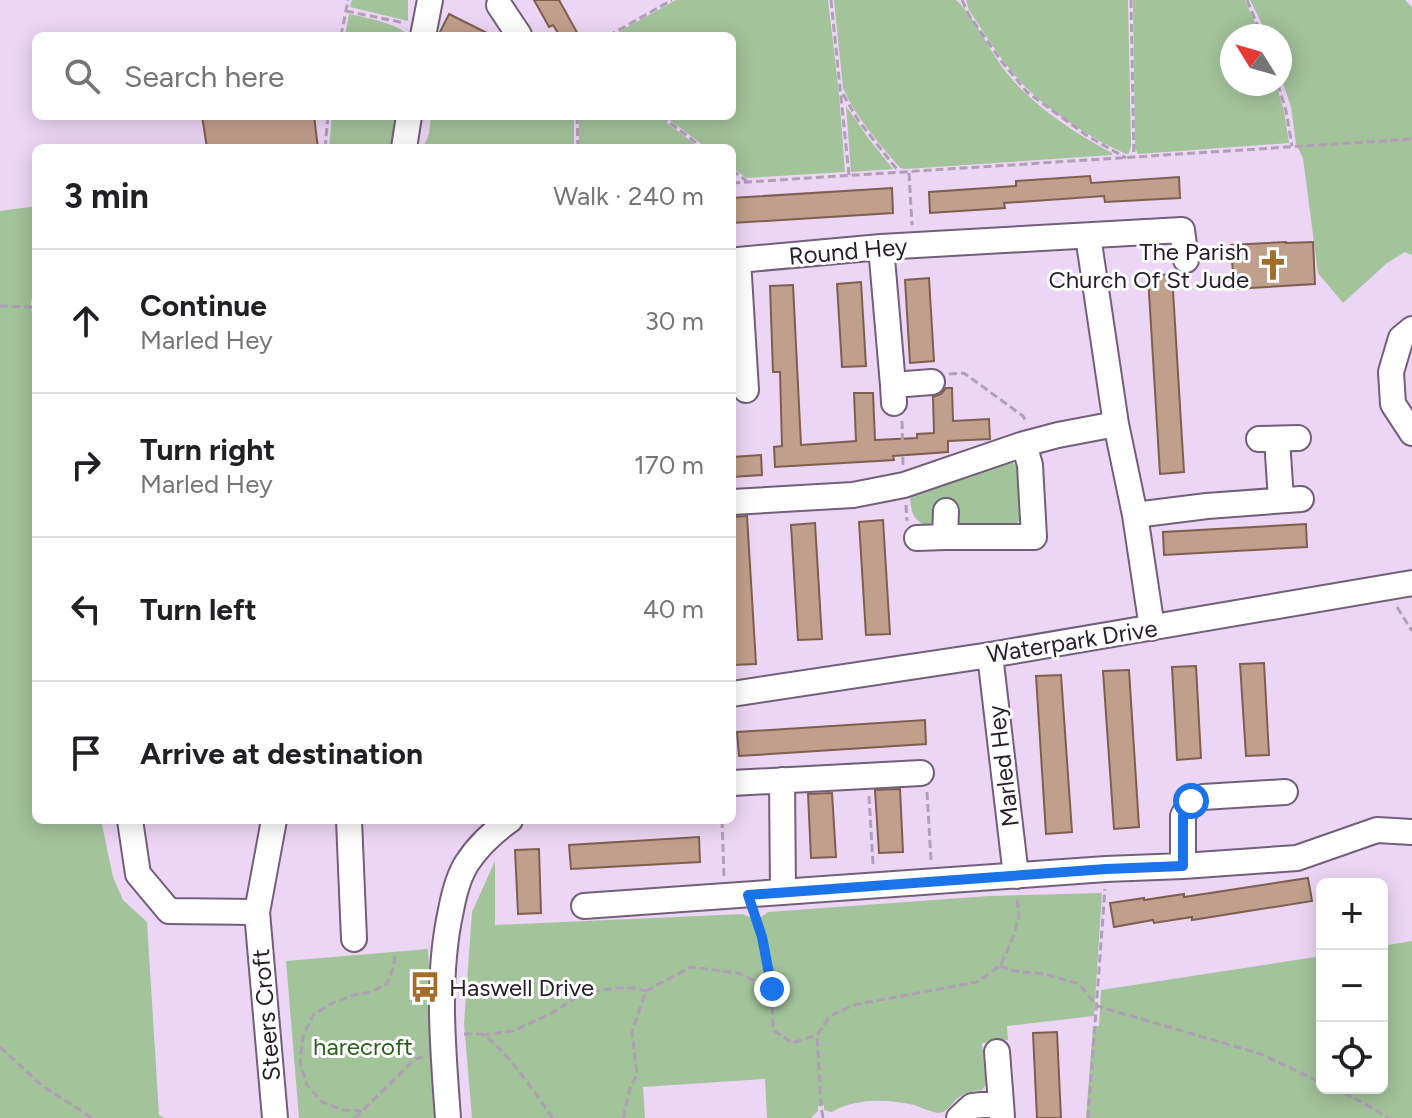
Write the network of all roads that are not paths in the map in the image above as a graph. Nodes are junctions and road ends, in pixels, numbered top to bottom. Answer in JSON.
{"nodes":[{"id":1,"x":430,"y":0,"type":"edge"},
{"id":2,"x":496,"y":5,"type":"edge"},
{"id":3,"x":416,"y":30,"type":"edge"},
{"id":4,"x":517,"y":32,"type":"edge"},
{"id":5,"x":408,"y":120,"type":"edge"},
{"id":6,"x":405,"y":144,"type":"edge"},
{"id":7,"x":1088,"y":236,"type":"junction"},
{"id":8,"x":881,"y":247,"type":"junction"},
{"id":9,"x":1186,"y":260,"type":"dead end"},
{"id":10,"x":1412,"y":329,"type":"edge"},
{"id":11,"x":932,"y":382,"type":"road end"},
{"id":12,"x":746,"y":390,"type":"dead end"},
{"id":13,"x":1116,"y":424,"type":"junction"},
{"id":14,"x":1412,"y":433,"type":"edge"},
{"id":15,"x":1278,"y":439,"type":"dead end"},
{"id":16,"x":1031,"y":442,"type":"junction"},
{"id":17,"x":736,"y":502,"type":"edge"},
{"id":18,"x":946,"y":511,"type":"dead end"},
{"id":19,"x":1135,"y":515,"type":"junction"},
{"id":20,"x":945,"y":537,"type":"junction"},
{"id":21,"x":917,"y":538,"type":"dead end"},
{"id":22,"x":1412,"y":583,"type":"edge"},
{"id":23,"x":1152,"y":628,"type":"junction"},
{"id":24,"x":990,"y":655,"type":"junction"},
{"id":25,"x":736,"y":693,"type":"edge"},
{"id":26,"x":921,"y":773,"type":"road end"},
{"id":27,"x":782,"y":780,"type":"junction"},
{"id":28,"x":736,"y":783,"type":"edge"},
{"id":29,"x":1285,"y":792,"type":"dead end"},
{"id":30,"x":131,"y":824,"type":"edge"},
{"id":31,"x":273,"y":824,"type":"edge"},
{"id":32,"x":349,"y":824,"type":"edge"},
{"id":33,"x":505,"y":824,"type":"edge"},
{"id":34,"x":1412,"y":832,"type":"edge"},
{"id":35,"x":1183,"y":866,"type":"junction"},
{"id":36,"x":1016,"y":876,"type":"junction"},
{"id":37,"x":783,"y":892,"type":"junction"},
{"id":38,"x":584,"y":906,"type":"dead end"},
{"id":39,"x":257,"y":912,"type":"junction"},
{"id":40,"x":354,"y":939,"type":"dead end"},
{"id":41,"x":997,"y":1052,"type":"dead end"},
{"id":42,"x":1002,"y":1110,"type":"edge"},
{"id":43,"x":275,"y":1118,"type":"edge"},
{"id":44,"x":448,"y":1118,"type":"edge"},
{"id":45,"x":959,"y":1118,"type":"edge"}],
"edges":[{"from":1,"to":3,"type":"street"},
{"from":2,"to":4,"type":"street"},
{"from":5,"to":6,"type":"street"},
{"from":7,"to":8,"type":"street","name":"Round Hey"},
{"from":7,"to":9,"type":"street","name":"Round Hey"},
{"from":7,"to":13,"type":"street"},
{"from":8,"to":11,"type":"street"},
{"from":8,"to":12,"type":"street","name":"Round Hey"},
{"from":10,"to":14,"type":"street"},
{"from":13,"to":16,"type":"street"},
{"from":13,"to":19,"type":"street"},
{"from":15,"to":19,"type":"street"},
{"from":16,"to":17,"type":"street"},
{"from":16,"to":20,"type":"street"},
{"from":18,"to":20,"type":"street"},
{"from":19,"to":23,"type":"street"},
{"from":20,"to":21,"type":"street"},
{"from":22,"to":23,"type":"street","name":"Waterpark Drive"},
{"from":23,"to":24,"type":"street","name":"Waterpark Drive"},
{"from":24,"to":25,"type":"street","name":"Waterpark Drive"},
{"from":24,"to":36,"type":"street","name":"Marled Hey"},
{"from":26,"to":27,"type":"street"},
{"from":27,"to":28,"type":"street"},
{"from":27,"to":37,"type":"street"},
{"from":29,"to":35,"type":"street"},
{"from":30,"to":39,"type":"street"},
{"from":31,"to":39,"type":"street","name":"Steers Croft"},
{"from":32,"to":40,"type":"street"},
{"from":33,"to":44,"type":"street"},
{"from":34,"to":35,"type":"street"},
{"from":35,"to":36,"type":"street"},
{"from":36,"to":37,"type":"street"},
{"from":37,"to":38,"type":"street"},
{"from":39,"to":43,"type":"street","name":"Steers Croft"},
{"from":41,"to":42,"type":"street"},
{"from":42,"to":45,"type":"street"}]}
